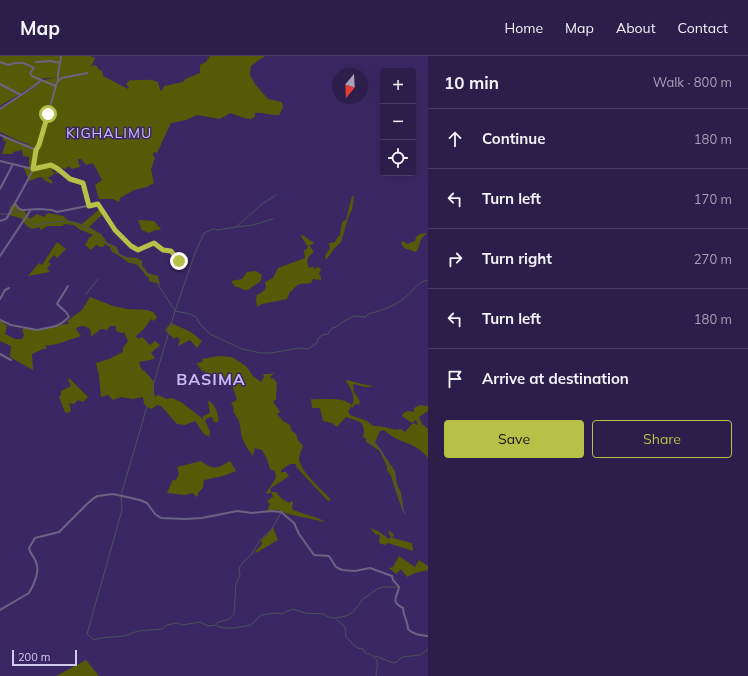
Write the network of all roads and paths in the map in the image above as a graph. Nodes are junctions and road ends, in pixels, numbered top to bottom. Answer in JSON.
{"nodes":[{"id":1,"x":61,"y":56,"type":"edge"},
{"id":2,"x":0,"y":62,"type":"edge"},
{"id":3,"x":36,"y":62,"type":"dead end"},
{"id":4,"x":60,"y":63,"type":"junction"},
{"id":5,"x":87,"y":73,"type":"dead end"},
{"id":6,"x":41,"y":80,"type":"junction"},
{"id":7,"x":58,"y":81,"type":"junction"},
{"id":8,"x":0,"y":84,"type":"edge"},
{"id":9,"x":56,"y":86,"type":"junction"},
{"id":10,"x":20,"y":95,"type":"junction"},
{"id":11,"x":0,"y":109,"type":"edge"},
{"id":12,"x":0,"y":135,"type":"edge"},
{"id":13,"x":36,"y":150,"type":"junction"},
{"id":14,"x":0,"y":161,"type":"edge"},
{"id":15,"x":14,"y":163,"type":"junction"},
{"id":16,"x":33,"y":169,"type":"junction"},
{"id":17,"x":0,"y":189,"type":"edge"},
{"id":18,"x":15,"y":204,"type":"junction"},
{"id":19,"x":89,"y":206,"type":"junction"},
{"id":20,"x":30,"y":210,"type":"junction"},
{"id":21,"x":0,"y":221,"type":"edge"},
{"id":22,"x":0,"y":256,"type":"edge"},
{"id":23,"x":180,"y":263,"type":"dead end"},
{"id":24,"x":68,"y":286,"type":"dead end"},
{"id":25,"x":9,"y":288,"type":"dead end"},
{"id":26,"x":0,"y":298,"type":"edge"},
{"id":27,"x":0,"y":320,"type":"edge"},
{"id":28,"x":0,"y":354,"type":"edge"},
{"id":29,"x":11,"y":360,"type":"dead end"},
{"id":30,"x":0,"y":610,"type":"edge"},
{"id":31,"x":428,"y":636,"type":"edge"}],
"edges":[{"from":1,"to":4,"type":"street"},
{"from":2,"to":6,"type":"street"},
{"from":3,"to":4,"type":"street"},
{"from":4,"to":7,"type":"street"},
{"from":5,"to":7,"type":"street"},
{"from":6,"to":9,"type":"street"},
{"from":6,"to":10,"type":"street"},
{"from":7,"to":9,"type":"street"},
{"from":8,"to":10,"type":"street"},
{"from":9,"to":13,"type":"street"},
{"from":10,"to":11,"type":"street"},
{"from":12,"to":13,"type":"street"},
{"from":13,"to":16,"type":"street"},
{"from":14,"to":15,"type":"street"},
{"from":15,"to":16,"type":"street"},
{"from":15,"to":17,"type":"street"},
{"from":16,"to":18,"type":"street"},
{"from":16,"to":19,"type":"street"},
{"from":18,"to":20,"type":"street"},
{"from":18,"to":21,"type":"street"},
{"from":19,"to":20,"type":"street"},
{"from":19,"to":23,"type":"street"},
{"from":20,"to":22,"type":"street"},
{"from":24,"to":27,"type":"street"},
{"from":25,"to":26,"type":"street"},
{"from":28,"to":29,"type":"street"},
{"from":30,"to":31,"type":"street"}]}
